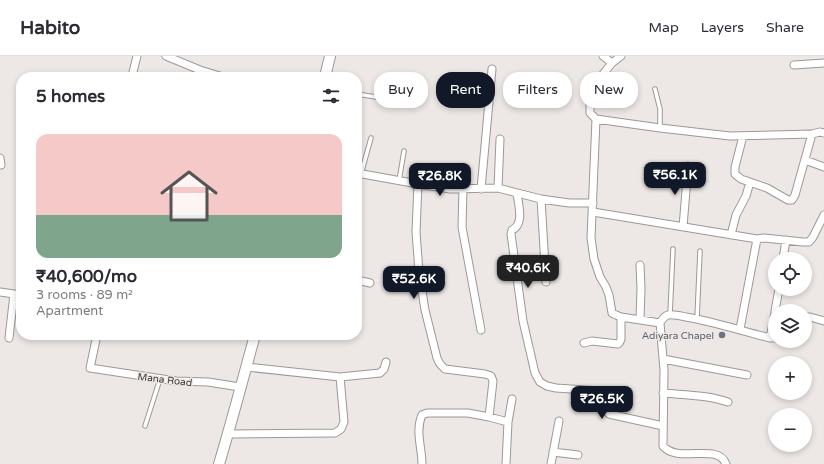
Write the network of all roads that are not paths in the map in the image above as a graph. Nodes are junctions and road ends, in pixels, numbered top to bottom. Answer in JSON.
{"nodes":[{"id":1,"x":137,"y":56,"type":"edge"},
{"id":2,"x":166,"y":56,"type":"edge"},
{"id":3,"x":330,"y":56,"type":"edge"},
{"id":4,"x":603,"y":56,"type":"edge"},
{"id":5,"x":621,"y":56,"type":"edge"},
{"id":6,"x":612,"y":63,"type":"junction"},
{"id":7,"x":824,"y":63,"type":"edge"},
{"id":8,"x":794,"y":64,"type":"dead end"},
{"id":9,"x":492,"y":69,"type":"dead end"},
{"id":10,"x":133,"y":72,"type":"edge"},
{"id":11,"x":207,"y":72,"type":"edge"},
{"id":12,"x":326,"y":72,"type":"edge"},
{"id":13,"x":655,"y":89,"type":"dead end"},
{"id":14,"x":362,"y":95,"type":"edge"},
{"id":15,"x":374,"y":97,"type":"edge"},
{"id":16,"x":596,"y":120,"type":"junction"},
{"id":17,"x":660,"y":128,"type":"junction"},
{"id":18,"x":824,"y":133,"type":"edge"},
{"id":19,"x":812,"y":134,"type":"junction"},
{"id":20,"x":743,"y":136,"type":"junction"},
{"id":21,"x":371,"y":138,"type":"dead end"},
{"id":22,"x":500,"y":139,"type":"dead end"},
{"id":23,"x":404,"y":151,"type":"dead end"},
{"id":24,"x":805,"y":160,"type":"junction"},
{"id":25,"x":362,"y":164,"type":"edge"},
{"id":26,"x":688,"y":166,"type":"dead end"},
{"id":27,"x":824,"y":167,"type":"edge"},
{"id":28,"x":362,"y":174,"type":"edge"},
{"id":29,"x":399,"y":181,"type":"junction"},
{"id":30,"x":750,"y":182,"type":"junction"},
{"id":31,"x":418,"y":184,"type":"junction"},
{"id":32,"x":481,"y":188,"type":"junction"},
{"id":33,"x":498,"y":188,"type":"junction"},
{"id":34,"x":463,"y":189,"type":"junction"},
{"id":35,"x":517,"y":193,"type":"junction"},
{"id":36,"x":541,"y":199,"type":"junction"},
{"id":37,"x":593,"y":203,"type":"junction"},
{"id":38,"x":593,"y":212,"type":"junction"},
{"id":39,"x":824,"y":215,"type":"edge"},
{"id":40,"x":683,"y":227,"type":"junction"},
{"id":41,"x":731,"y":235,"type":"junction"},
{"id":42,"x":757,"y":239,"type":"junction"},
{"id":43,"x":786,"y":240,"type":"junction"},
{"id":44,"x":673,"y":249,"type":"dead end"},
{"id":45,"x":700,"y":251,"type":"dead end"},
{"id":46,"x":784,"y":252,"type":"edge"},
{"id":47,"x":640,"y":264,"type":"dead end"},
{"id":48,"x":362,"y":281,"type":"edge"},
{"id":49,"x":546,"y":282,"type":"dead end"},
{"id":50,"x":370,"y":283,"type":"dead end"},
{"id":51,"x":0,"y":292,"type":"edge"},
{"id":52,"x":16,"y":295,"type":"edge"},
{"id":53,"x":16,"y":305,"type":"edge"},
{"id":54,"x":670,"y":315,"type":"junction"},
{"id":55,"x":621,"y":316,"type":"junction"},
{"id":56,"x":812,"y":318,"type":"edge"},
{"id":57,"x":696,"y":319,"type":"junction"},
{"id":58,"x":640,"y":320,"type":"junction"},
{"id":59,"x":824,"y":321,"type":"edge"},
{"id":60,"x":660,"y":323,"type":"junction"},
{"id":61,"x":740,"y":329,"type":"junction"},
{"id":62,"x":481,"y":330,"type":"dead end"},
{"id":63,"x":768,"y":337,"type":"edge"},
{"id":64,"x":9,"y":338,"type":"dead end"},
{"id":65,"x":96,"y":340,"type":"edge"},
{"id":66,"x":254,"y":340,"type":"edge"},
{"id":67,"x":584,"y":344,"type":"dead end"},
{"id":68,"x":663,"y":359,"type":"junction"},
{"id":69,"x":386,"y":362,"type":"dead end"},
{"id":70,"x":246,"y":367,"type":"junction"},
{"id":71,"x":747,"y":375,"type":"dead end"},
{"id":72,"x":340,"y":377,"type":"junction"},
{"id":73,"x":160,"y":379,"type":"junction"},
{"id":74,"x":240,"y":387,"type":"junction"},
{"id":75,"x":663,"y":393,"type":"junction"},
{"id":76,"x":512,"y":399,"type":"dead end"},
{"id":77,"x":728,"y":402,"type":"dead end"},
{"id":78,"x":489,"y":417,"type":"junction"},
{"id":79,"x":559,"y":421,"type":"dead end"},
{"id":80,"x":508,"y":422,"type":"junction"},
{"id":81,"x":145,"y":426,"type":"dead end"},
{"id":82,"x":663,"y":426,"type":"junction"},
{"id":83,"x":228,"y":434,"type":"junction"},
{"id":84,"x":553,"y":452,"type":"junction"},
{"id":85,"x":578,"y":455,"type":"dead end"},
{"id":86,"x":219,"y":464,"type":"edge"},
{"id":87,"x":422,"y":464,"type":"edge"},
{"id":88,"x":506,"y":464,"type":"edge"},
{"id":89,"x":551,"y":464,"type":"edge"},
{"id":90,"x":726,"y":464,"type":"edge"}],
"edges":[{"from":1,"to":10,"type":"street"},
{"from":2,"to":11,"type":"street"},
{"from":3,"to":12,"type":"main road"},
{"from":4,"to":6,"type":"street"},
{"from":5,"to":6,"type":"street"},
{"from":6,"to":16,"type":"street"},
{"from":7,"to":8,"type":"street"},
{"from":9,"to":32,"type":"street"},
{"from":13,"to":17,"type":"lane"},
{"from":14,"to":15,"type":"lane"},
{"from":16,"to":17,"type":"street"},
{"from":16,"to":37,"type":"street"},
{"from":17,"to":20,"type":"street"},
{"from":18,"to":19,"type":"street"},
{"from":19,"to":20,"type":"street"},
{"from":19,"to":24,"type":"street"},
{"from":20,"to":30,"type":"street"},
{"from":21,"to":25,"type":"lane"},
{"from":22,"to":33,"type":"street"},
{"from":23,"to":29,"type":"lane"},
{"from":24,"to":27,"type":"street"},
{"from":24,"to":30,"type":"street"},
{"from":26,"to":40,"type":"street"},
{"from":28,"to":29,"type":"street"},
{"from":29,"to":31,"type":"street"},
{"from":30,"to":41,"type":"street"},
{"from":31,"to":34,"type":"street"},
{"from":31,"to":78,"type":"street"},
{"from":32,"to":33,"type":"street"},
{"from":32,"to":34,"type":"street"},
{"from":33,"to":35,"type":"street"},
{"from":34,"to":62,"type":"street"},
{"from":35,"to":36,"type":"street"},
{"from":35,"to":82,"type":"street"},
{"from":36,"to":37,"type":"street"},
{"from":36,"to":49,"type":"street"},
{"from":37,"to":38,"type":"street"},
{"from":38,"to":40,"type":"street"},
{"from":38,"to":55,"type":"street"},
{"from":39,"to":43,"type":"street"},
{"from":40,"to":41,"type":"street"},
{"from":41,"to":42,"type":"street"},
{"from":42,"to":43,"type":"street"},
{"from":42,"to":61,"type":"street"},
{"from":43,"to":46,"type":"street"},
{"from":44,"to":54,"type":"lane"},
{"from":45,"to":57,"type":"lane"},
{"from":47,"to":58,"type":"street"},
{"from":48,"to":50,"type":"street"},
{"from":51,"to":52,"type":"street"},
{"from":53,"to":64,"type":"street"},
{"from":54,"to":57,"type":"street"},
{"from":54,"to":60,"type":"street"},
{"from":55,"to":58,"type":"street"},
{"from":55,"to":67,"type":"street"},
{"from":56,"to":59,"type":"street"},
{"from":57,"to":61,"type":"street"},
{"from":58,"to":60,"type":"street"},
{"from":60,"to":68,"type":"street"},
{"from":61,"to":63,"type":"street"},
{"from":65,"to":73,"type":"street","name":"Mana Road"},
{"from":66,"to":70,"type":"main road"},
{"from":68,"to":71,"type":"street"},
{"from":68,"to":75,"type":"street"},
{"from":69,"to":72,"type":"street"},
{"from":70,"to":72,"type":"street"},
{"from":70,"to":74,"type":"main road"},
{"from":72,"to":83,"type":"street"},
{"from":73,"to":74,"type":"street","name":"Mana Road"},
{"from":73,"to":81,"type":"lane"},
{"from":74,"to":83,"type":"main road"},
{"from":75,"to":77,"type":"street"},
{"from":75,"to":82,"type":"street"},
{"from":76,"to":80,"type":"street"},
{"from":78,"to":80,"type":"street"},
{"from":78,"to":87,"type":"street"},
{"from":79,"to":84,"type":"street"},
{"from":80,"to":88,"type":"street"},
{"from":82,"to":90,"type":"street"},
{"from":83,"to":86,"type":"main road"},
{"from":84,"to":85,"type":"street"},
{"from":84,"to":89,"type":"street"}]}
